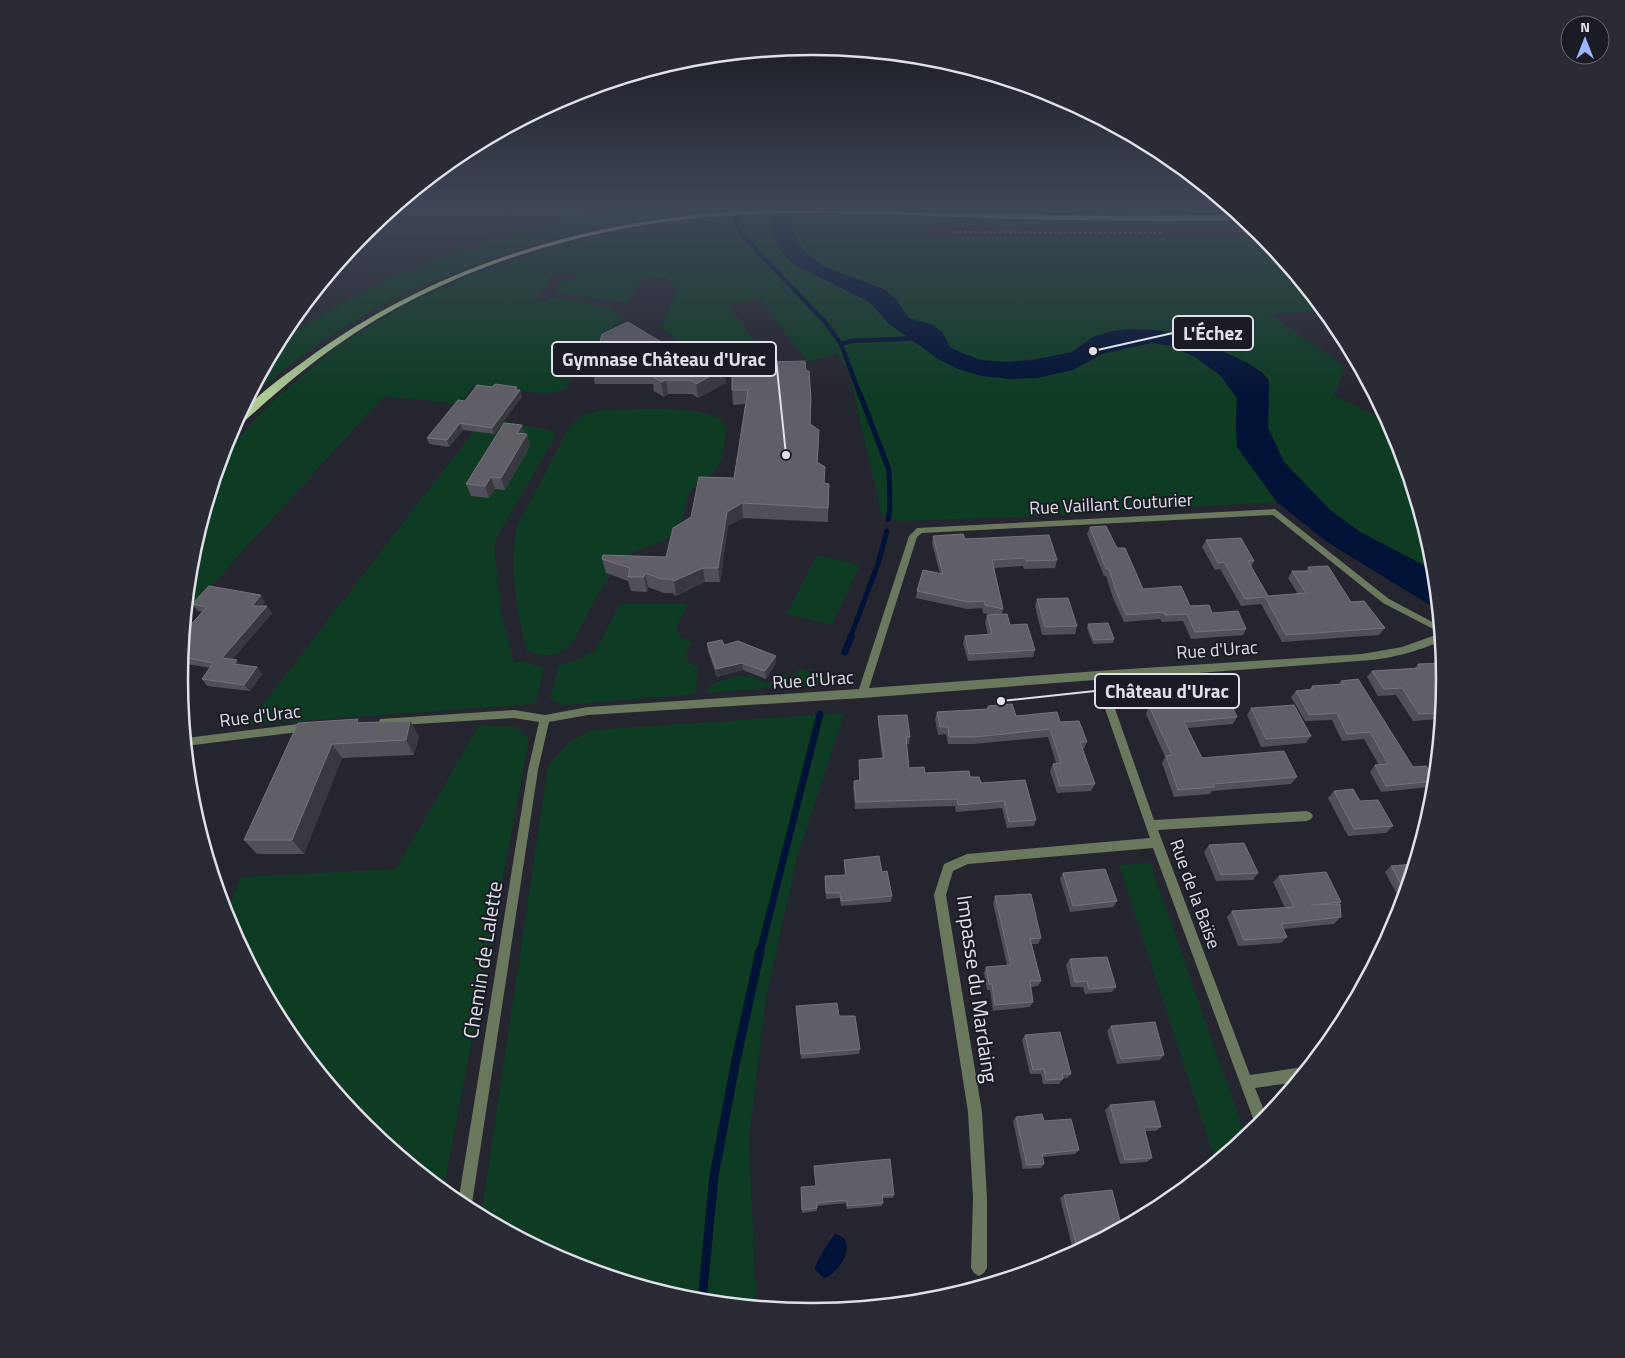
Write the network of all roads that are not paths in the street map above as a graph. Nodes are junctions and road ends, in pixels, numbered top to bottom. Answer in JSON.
{"nodes":[{"id":1,"x":475,"y":269,"type":"edge"},
{"id":2,"x":249,"y":412,"type":"edge"},
{"id":3,"x":1434,"y":627,"type":"edge"},
{"id":4,"x":1435,"y":640,"type":"edge"},
{"id":5,"x":1098,"y":675,"type":"junction"},
{"id":6,"x":862,"y":694,"type":"junction"},
{"id":7,"x":545,"y":719,"type":"junction"},
{"id":8,"x":375,"y":723,"type":"edge"},
{"id":9,"x":315,"y":727,"type":"edge"},
{"id":10,"x":192,"y":741,"type":"edge"},
{"id":11,"x":1307,"y":816,"type":"dead end"},
{"id":12,"x":1151,"y":825,"type":"junction"},
{"id":13,"x":1157,"y":843,"type":"junction"},
{"id":14,"x":1294,"y":1075,"type":"edge"},
{"id":15,"x":1246,"y":1082,"type":"junction"},
{"id":16,"x":1259,"y":1115,"type":"edge"},
{"id":17,"x":466,"y":1198,"type":"edge"},
{"id":18,"x":980,"y":1268,"type":"dead end"}],
"edges":[{"from":1,"to":2,"type":"main road"},
{"from":3,"to":6,"type":"street","name":"Rue Vaillant Couturier"},
{"from":4,"to":5,"type":"street","name":"Rue d'Urac"},
{"from":5,"to":6,"type":"street","name":"Rue d'Urac"},
{"from":5,"to":12,"type":"street","name":"Rue de la Baïse"},
{"from":6,"to":7,"type":"street","name":"Rue d'Urac"},
{"from":7,"to":8,"type":"street","name":"Rue d'Urac"},
{"from":7,"to":17,"type":"street","name":"Chemin de Lalette"},
{"from":9,"to":10,"type":"street","name":"Rue d'Urac"},
{"from":11,"to":12,"type":"street"},
{"from":12,"to":13,"type":"street","name":"Rue de la Baïse"},
{"from":13,"to":15,"type":"street","name":"Rue de la Baïse"},
{"from":13,"to":18,"type":"street","name":"Impasse du Mardaing"},
{"from":14,"to":15,"type":"street"},
{"from":15,"to":16,"type":"street","name":"Rue de la Baïse"}]}
